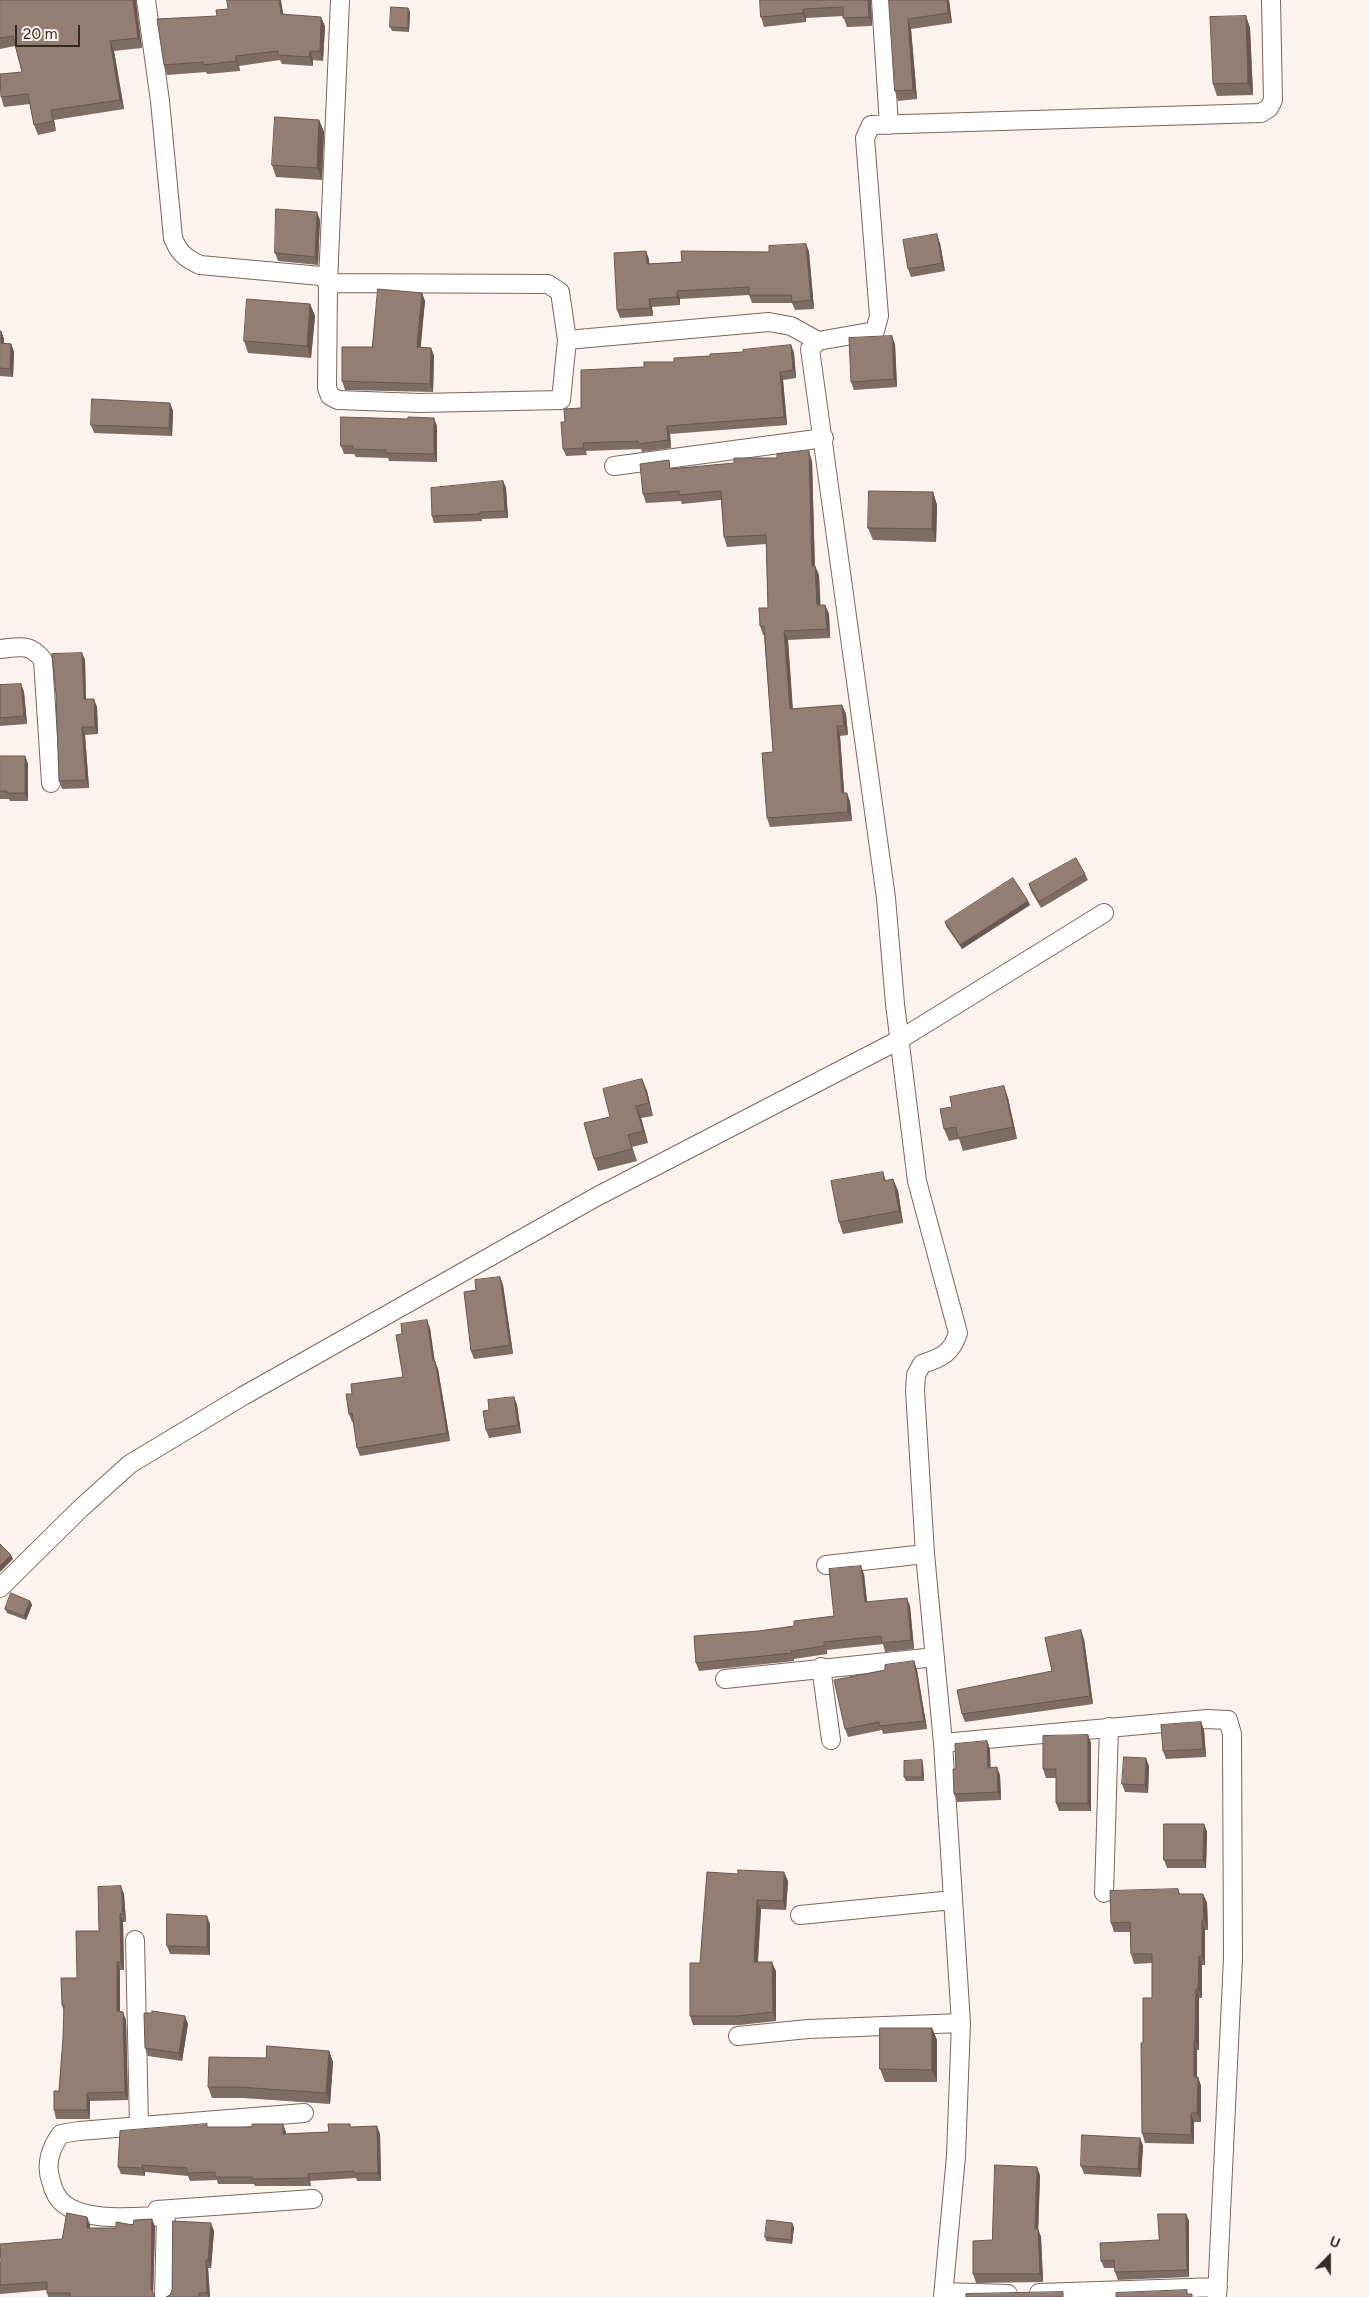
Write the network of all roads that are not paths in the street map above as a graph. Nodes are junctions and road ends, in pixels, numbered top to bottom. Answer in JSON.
{"nodes":[{"id":1,"x":146,"y":0,"type":"edge"},
{"id":2,"x":340,"y":0,"type":"edge"},
{"id":3,"x":881,"y":0,"type":"edge"},
{"id":4,"x":1271,"y":0,"type":"edge"},
{"id":5,"x":889,"y":125,"type":"junction"},
{"id":6,"x":328,"y":283,"type":"junction"},
{"id":7,"x":567,"y":340,"type":"junction"},
{"id":8,"x":818,"y":341,"type":"junction"},
{"id":9,"x":824,"y":438,"type":"junction"},
{"id":10,"x":614,"y":466,"type":"dead end"},
{"id":11,"x":0,"y":649,"type":"edge"},
{"id":12,"x":51,"y":782,"type":"dead end"},
{"id":13,"x":1104,"y":913,"type":"dead end"},
{"id":14,"x":899,"y":1040,"type":"junction"},
{"id":15,"x":925,"y":1554,"type":"junction"},
{"id":16,"x":826,"y":1565,"type":"dead end"},
{"id":17,"x":0,"y":1588,"type":"edge"},
{"id":18,"x":935,"y":1657,"type":"junction"},
{"id":19,"x":821,"y":1667,"type":"junction"},
{"id":20,"x":725,"y":1679,"type":"dead end"},
{"id":21,"x":1109,"y":1727,"type":"junction"},
{"id":22,"x":831,"y":1740,"type":"dead end"},
{"id":23,"x":943,"y":1743,"type":"junction"},
{"id":24,"x":1104,"y":1892,"type":"dead end"},
{"id":25,"x":953,"y":1900,"type":"junction"},
{"id":26,"x":800,"y":1915,"type":"dead end"},
{"id":27,"x":135,"y":1940,"type":"dead end"},
{"id":28,"x":961,"y":2022,"type":"junction"},
{"id":29,"x":738,"y":2036,"type":"dead end"},
{"id":30,"x":304,"y":2113,"type":"dead end"},
{"id":31,"x":139,"y":2126,"type":"junction"},
{"id":32,"x":313,"y":2199,"type":"dead end"},
{"id":33,"x":166,"y":2216,"type":"junction"},
{"id":34,"x":1218,"y":2292,"type":"edge"},
{"id":35,"x":944,"y":2294,"type":"edge"},
{"id":36,"x":164,"y":2297,"type":"edge"}],
"edges":[{"from":1,"to":6,"type":"street"},
{"from":2,"to":6,"type":"street"},
{"from":3,"to":5,"type":"street"},
{"from":4,"to":5,"type":"street"},
{"from":5,"to":8,"type":"street"},
{"from":6,"to":7,"type":"street"},
{"from":6,"to":7,"type":"street"},
{"from":7,"to":8,"type":"street"},
{"from":8,"to":9,"type":"street"},
{"from":9,"to":10,"type":"street"},
{"from":9,"to":14,"type":"street"},
{"from":11,"to":12,"type":"street"},
{"from":13,"to":14,"type":"street"},
{"from":14,"to":15,"type":"street"},
{"from":14,"to":17,"type":"street"},
{"from":15,"to":16,"type":"street"},
{"from":15,"to":18,"type":"street"},
{"from":18,"to":19,"type":"street"},
{"from":18,"to":23,"type":"street"},
{"from":19,"to":20,"type":"street"},
{"from":19,"to":22,"type":"street"},
{"from":21,"to":23,"type":"street"},
{"from":21,"to":24,"type":"street"},
{"from":21,"to":34,"type":"street"},
{"from":23,"to":25,"type":"street"},
{"from":25,"to":26,"type":"street"},
{"from":25,"to":28,"type":"street"},
{"from":27,"to":31,"type":"street"},
{"from":28,"to":29,"type":"street"},
{"from":28,"to":35,"type":"street"},
{"from":30,"to":31,"type":"street"},
{"from":31,"to":33,"type":"street"},
{"from":32,"to":33,"type":"street"},
{"from":33,"to":36,"type":"street"},
{"from":34,"to":35,"type":"street"}]}
